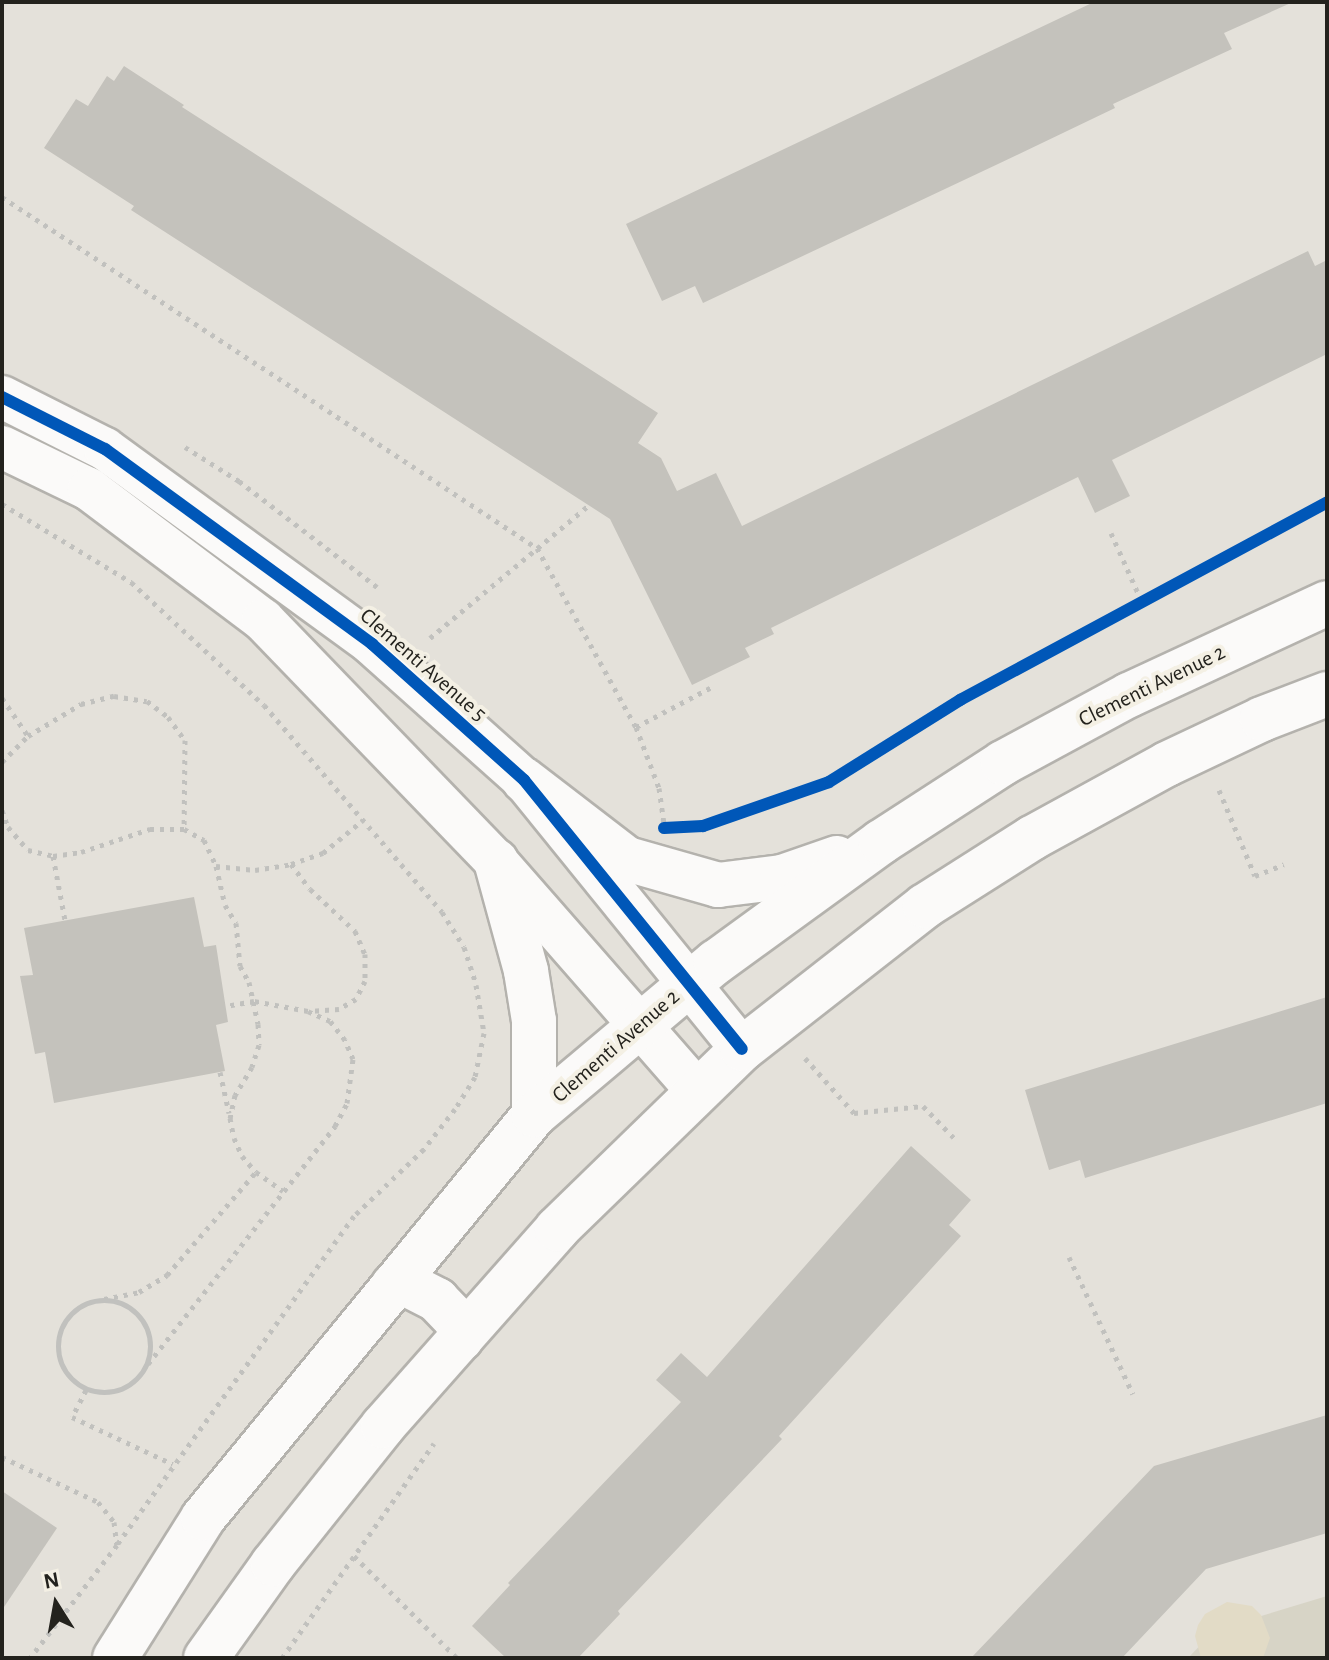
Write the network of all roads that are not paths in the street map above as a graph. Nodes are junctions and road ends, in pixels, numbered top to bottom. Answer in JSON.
{"nodes":[{"id":1,"x":2,"y":397,"type":"edge"},
{"id":2,"x":2,"y":447,"type":"edge"},
{"id":3,"x":1327,"y":603,"type":"edge"},
{"id":4,"x":1327,"y":694,"type":"edge"},
{"id":5,"x":524,"y":780,"type":"junction"},
{"id":6,"x":881,"y":842,"type":"junction"},
{"id":7,"x":496,"y":861,"type":"junction"},
{"id":8,"x":690,"y":982,"type":"junction"},
{"id":9,"x":639,"y":1025,"type":"junction"},
{"id":10,"x":742,"y":1049,"type":"junction"},
{"id":11,"x":697,"y":1091,"type":"junction"},
{"id":12,"x":534,"y":1115,"type":"junction"},
{"id":13,"x":393,"y":1286,"type":"junction"},
{"id":14,"x":461,"y":1339,"type":"junction"},
{"id":15,"x":115,"y":1658,"type":"edge"},
{"id":16,"x":206,"y":1658,"type":"edge"}],
"edges":[{"from":1,"to":5,"type":"street","name":"Clementi Avenue 5"},
{"from":2,"to":7,"type":"street"},
{"from":3,"to":6,"type":"main road","name":"Clementi Avenue 2"},
{"from":4,"to":10,"type":"main road"},
{"from":5,"to":6,"type":"main road"},
{"from":5,"to":8,"type":"street","name":"Clementi Avenue 5"},
{"from":6,"to":8,"type":"main road","name":"Clementi Avenue 2"},
{"from":7,"to":9,"type":"street"},
{"from":7,"to":12,"type":"main road"},
{"from":8,"to":9,"type":"main road","name":"Clementi Avenue 2"},
{"from":8,"to":10,"type":"street","name":"Clementi Avenue 5"},
{"from":9,"to":11,"type":"street"},
{"from":9,"to":12,"type":"main road","name":"Clementi Avenue 2"},
{"from":10,"to":11,"type":"main road"},
{"from":11,"to":14,"type":"main road"},
{"from":12,"to":13,"type":"main road","name":"Clementi Avenue 2"},
{"from":13,"to":14,"type":"main road"},
{"from":13,"to":15,"type":"main road","name":"Clementi Avenue 2"},
{"from":14,"to":16,"type":"main road"}]}
